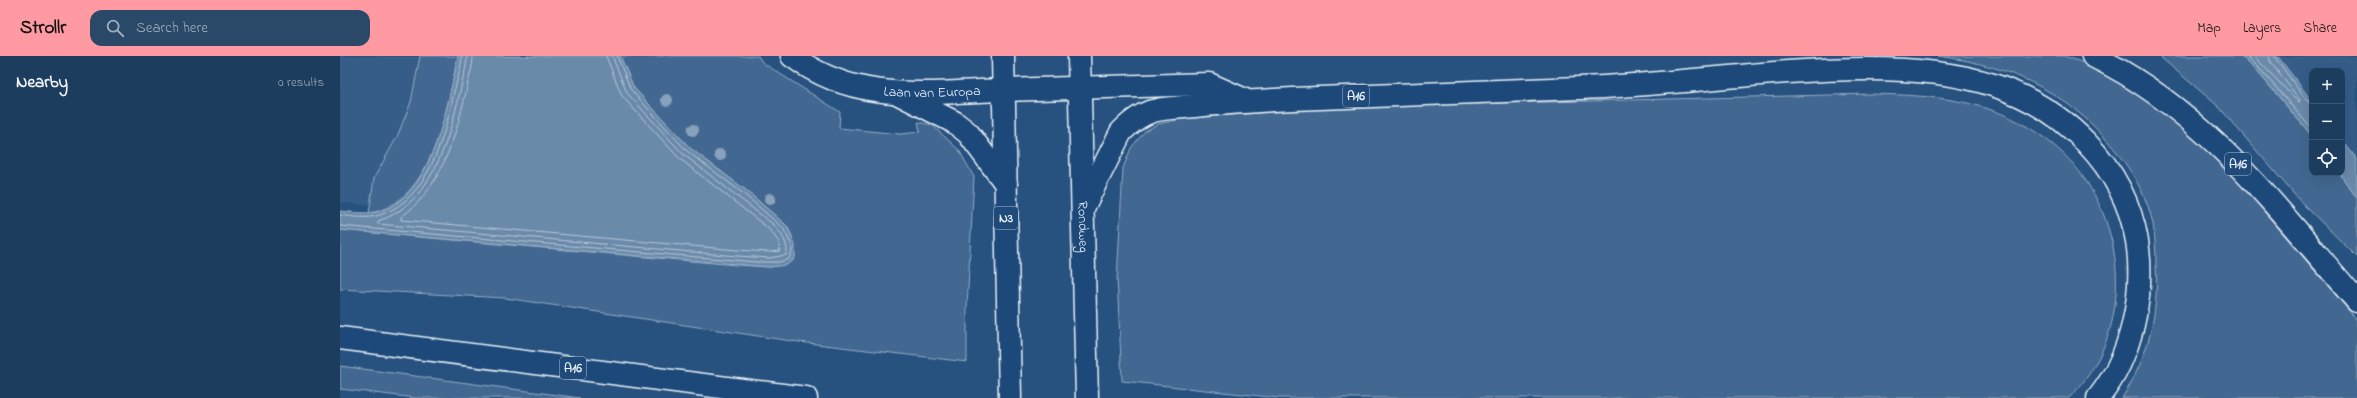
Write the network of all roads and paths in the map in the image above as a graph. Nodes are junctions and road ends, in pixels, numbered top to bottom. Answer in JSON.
{"nodes":[{"id":1,"x":792,"y":56,"type":"edge"},
{"id":2,"x":1003,"y":56,"type":"edge"},
{"id":3,"x":1079,"y":56,"type":"edge"},
{"id":4,"x":2094,"y":56,"type":"edge"},
{"id":5,"x":1080,"y":86,"type":"junction"},
{"id":6,"x":1004,"y":90,"type":"junction"},
{"id":7,"x":897,"y":93,"type":"junction"},
{"id":8,"x":1248,"y":102,"type":"junction"},
{"id":9,"x":1006,"y":184,"type":"junction"},
{"id":10,"x":1083,"y":208,"type":"junction"},
{"id":11,"x":2357,"y":301,"type":"edge"},
{"id":12,"x":340,"y":338,"type":"edge"},
{"id":13,"x":806,"y":398,"type":"edge"},
{"id":14,"x":1010,"y":398,"type":"edge"},
{"id":15,"x":1086,"y":398,"type":"edge"},
{"id":16,"x":2098,"y":398,"type":"edge"}],
"edges":[{"from":1,"to":7,"type":"main road","name":"Laan van Europa"},
{"from":2,"to":6,"type":"main road","number":"N3"},
{"from":3,"to":5,"type":"main road","name":"Rondweg"},
{"from":4,"to":11,"type":"main road","number":"A16"},
{"from":5,"to":6,"type":"main road","name":"Laan van Europa"},
{"from":5,"to":8,"type":"main road","number":"A16"},
{"from":5,"to":10,"type":"main road","name":"Rondweg"},
{"from":6,"to":7,"type":"main road","name":"Laan van Europa"},
{"from":6,"to":9,"type":"main road","number":"N3"},
{"from":7,"to":9,"type":"main road"},
{"from":8,"to":10,"type":"main road","number":"A16"},
{"from":8,"to":16,"type":"main road","number":"A16"},
{"from":9,"to":14,"type":"main road","number":"N3"},
{"from":10,"to":15,"type":"main road","name":"Rondweg"},
{"from":12,"to":13,"type":"main road","number":"A16"}]}
